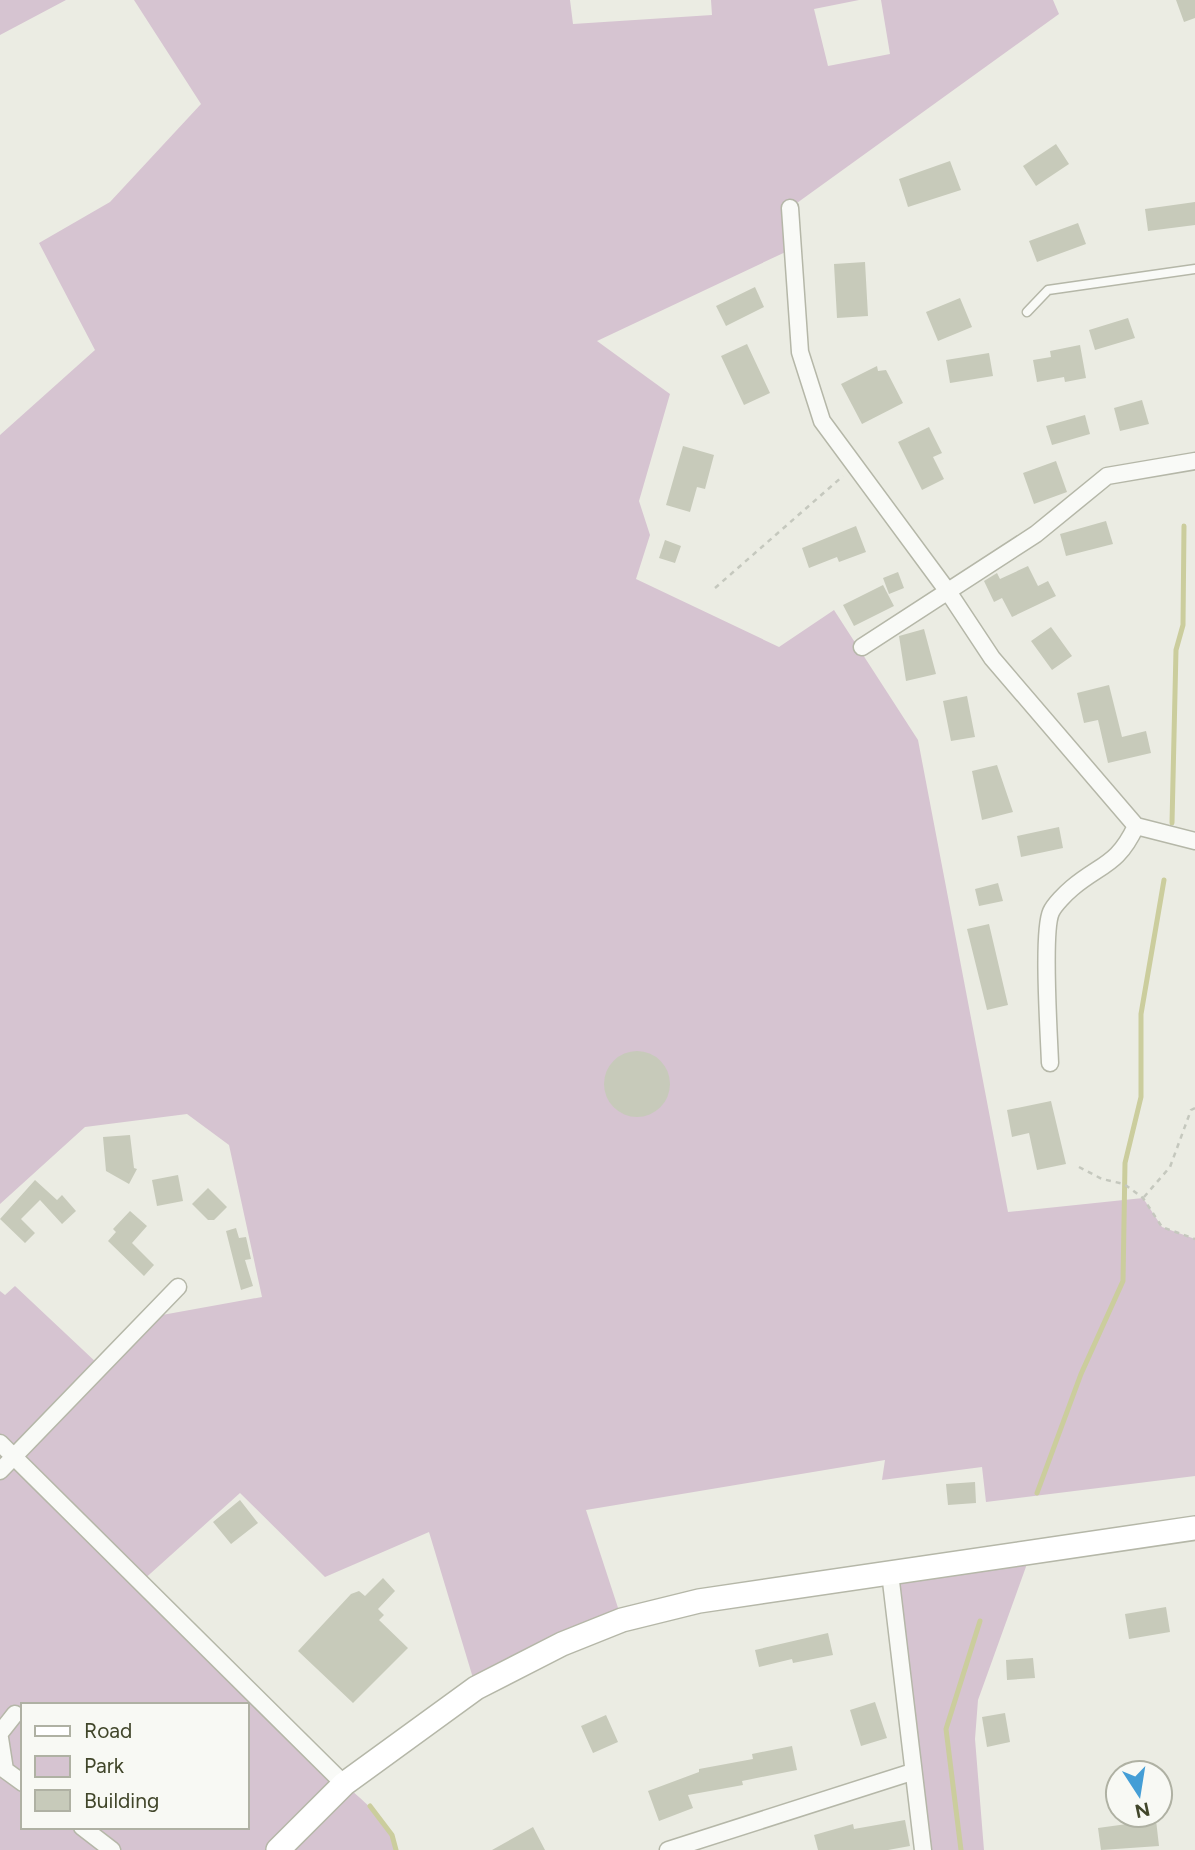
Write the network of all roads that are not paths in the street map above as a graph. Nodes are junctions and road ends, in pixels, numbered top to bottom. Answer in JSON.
{"nodes":[{"id":1,"x":790,"y":208,"type":"dead end"},
{"id":2,"x":1195,"y":269,"type":"edge"},
{"id":3,"x":1027,"y":312,"type":"dead end"},
{"id":4,"x":1195,"y":461,"type":"edge"},
{"id":5,"x":949,"y":593,"type":"junction"},
{"id":6,"x":862,"y":647,"type":"dead end"},
{"id":7,"x":1136,"y":826,"type":"junction"},
{"id":8,"x":1195,"y":841,"type":"edge"},
{"id":9,"x":1050,"y":1063,"type":"dead end"},
{"id":10,"x":178,"y":1287,"type":"dead end"},
{"id":11,"x":0,"y":1443,"type":"edge"},
{"id":12,"x":13,"y":1456,"type":"junction"},
{"id":13,"x":0,"y":1471,"type":"edge"},
{"id":14,"x":1195,"y":1528,"type":"edge"},
{"id":15,"x":890,"y":1573,"type":"junction"},
{"id":16,"x":16,"y":1714,"type":"dead end"},
{"id":17,"x":0,"y":1735,"type":"edge"},
{"id":18,"x":912,"y":1772,"type":"junction"},
{"id":19,"x":21,"y":1782,"type":"edge"},
{"id":20,"x":344,"y":1784,"type":"junction"},
{"id":21,"x":85,"y":1829,"type":"edge"},
{"id":22,"x":112,"y":1850,"type":"edge"},
{"id":23,"x":278,"y":1850,"type":"edge"},
{"id":24,"x":668,"y":1850,"type":"edge"},
{"id":25,"x":923,"y":1850,"type":"edge"}],
"edges":[{"from":1,"to":5,"type":"street"},
{"from":2,"to":3,"type":"lane"},
{"from":4,"to":5,"type":"street"},
{"from":5,"to":6,"type":"street"},
{"from":5,"to":7,"type":"street"},
{"from":7,"to":8,"type":"street"},
{"from":7,"to":9,"type":"street"},
{"from":10,"to":12,"type":"street"},
{"from":11,"to":12,"type":"street"},
{"from":12,"to":13,"type":"street"},
{"from":12,"to":20,"type":"street"},
{"from":14,"to":15,"type":"street"},
{"from":15,"to":18,"type":"street"},
{"from":15,"to":20,"type":"street"},
{"from":16,"to":17,"type":"street"},
{"from":17,"to":19,"type":"street"},
{"from":18,"to":24,"type":"street"},
{"from":18,"to":25,"type":"street"},
{"from":20,"to":23,"type":"street"},
{"from":21,"to":22,"type":"street"}]}
